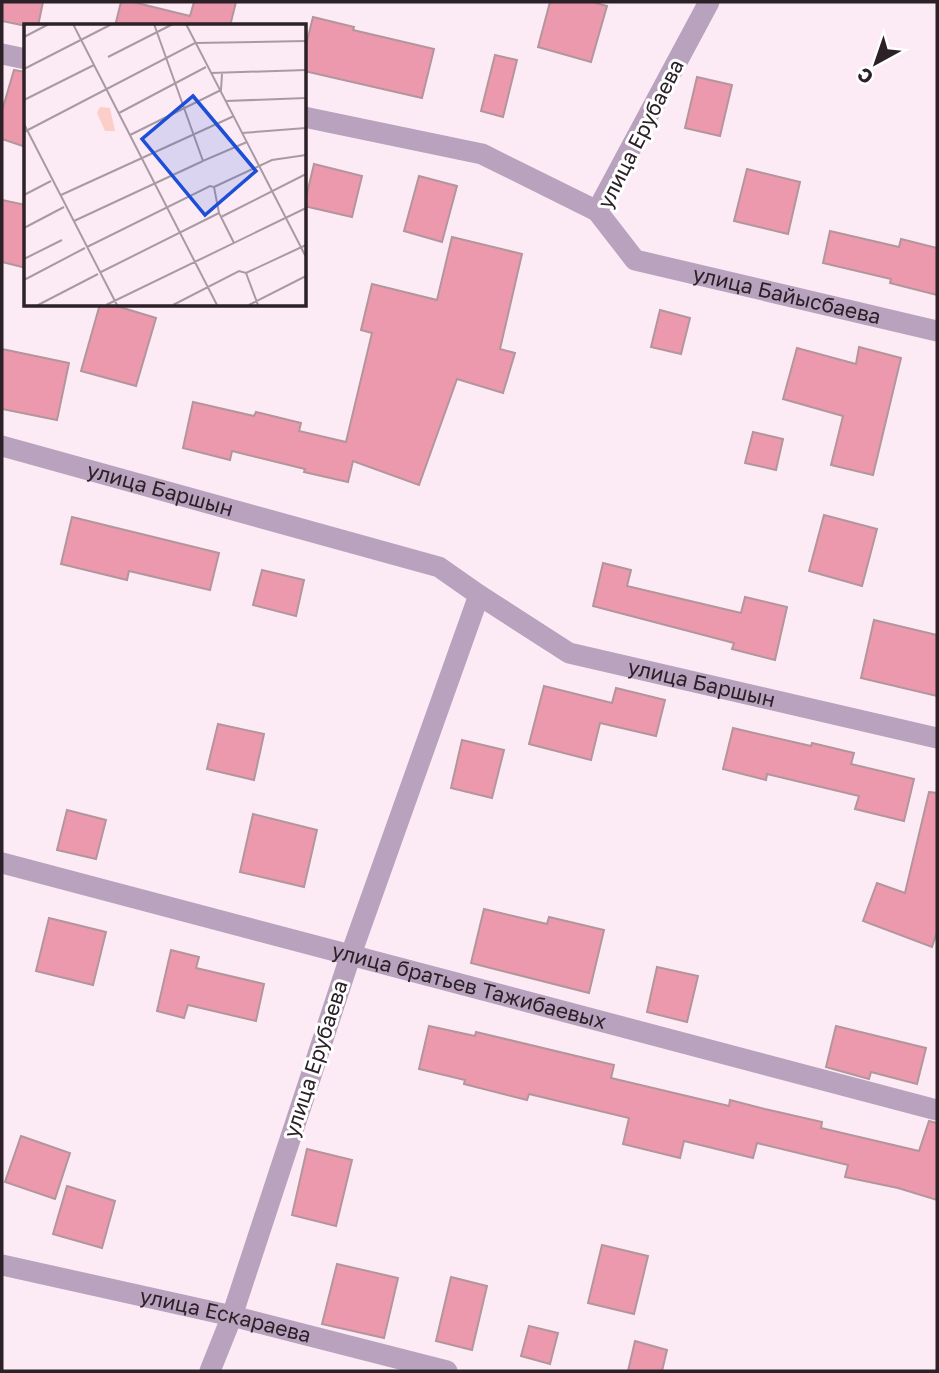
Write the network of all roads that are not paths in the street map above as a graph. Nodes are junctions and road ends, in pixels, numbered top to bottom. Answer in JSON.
{"nodes":[{"id":1,"x":709,"y":2,"type":"edge"},
{"id":2,"x":2,"y":54,"type":"edge"},
{"id":3,"x":24,"y":59,"type":"edge"},
{"id":4,"x":306,"y":117,"type":"edge"},
{"id":5,"x":597,"y":211,"type":"junction"},
{"id":6,"x":635,"y":260,"type":"joint"},
{"id":7,"x":937,"y":331,"type":"edge"},
{"id":8,"x":2,"y":446,"type":"edge"},
{"id":9,"x":479,"y":595,"type":"junction"},
{"id":10,"x":937,"y":738,"type":"edge"},
{"id":11,"x":2,"y":863,"type":"edge"},
{"id":12,"x":350,"y":957,"type":"junction"},
{"id":13,"x":937,"y":1110,"type":"edge"},
{"id":14,"x":2,"y":1265,"type":"edge"},
{"id":15,"x":232,"y":1316,"type":"junction"},
{"id":16,"x":210,"y":1371,"type":"edge"},
{"id":17,"x":447,"y":1371,"type":"edge"}],
"edges":[{"from":1,"to":5,"type":"street","name":"улица Ерубаева"},
{"from":2,"to":3,"type":"street"},
{"from":4,"to":5,"type":"street"},
{"from":5,"to":6,"type":"street","name":"улица Ерубаева"},
{"from":6,"to":7,"type":"street","name":"улица Байысбаева"},
{"from":8,"to":9,"type":"street","name":"улица Баршын"},
{"from":9,"to":10,"type":"street","name":"улица Баршын"},
{"from":9,"to":12,"type":"street","name":"улица Ерубаева"},
{"from":11,"to":12,"type":"street","name":"улица братьев Тажибаевых"},
{"from":12,"to":13,"type":"street","name":"улица братьев Тажибаевых"},
{"from":12,"to":15,"type":"street","name":"улица Ерубаева"},
{"from":14,"to":15,"type":"street","name":"улица Ескараева"},
{"from":15,"to":16,"type":"street","name":"улица Ерубаева"},
{"from":15,"to":17,"type":"street","name":"улица Ескараева"}]}
